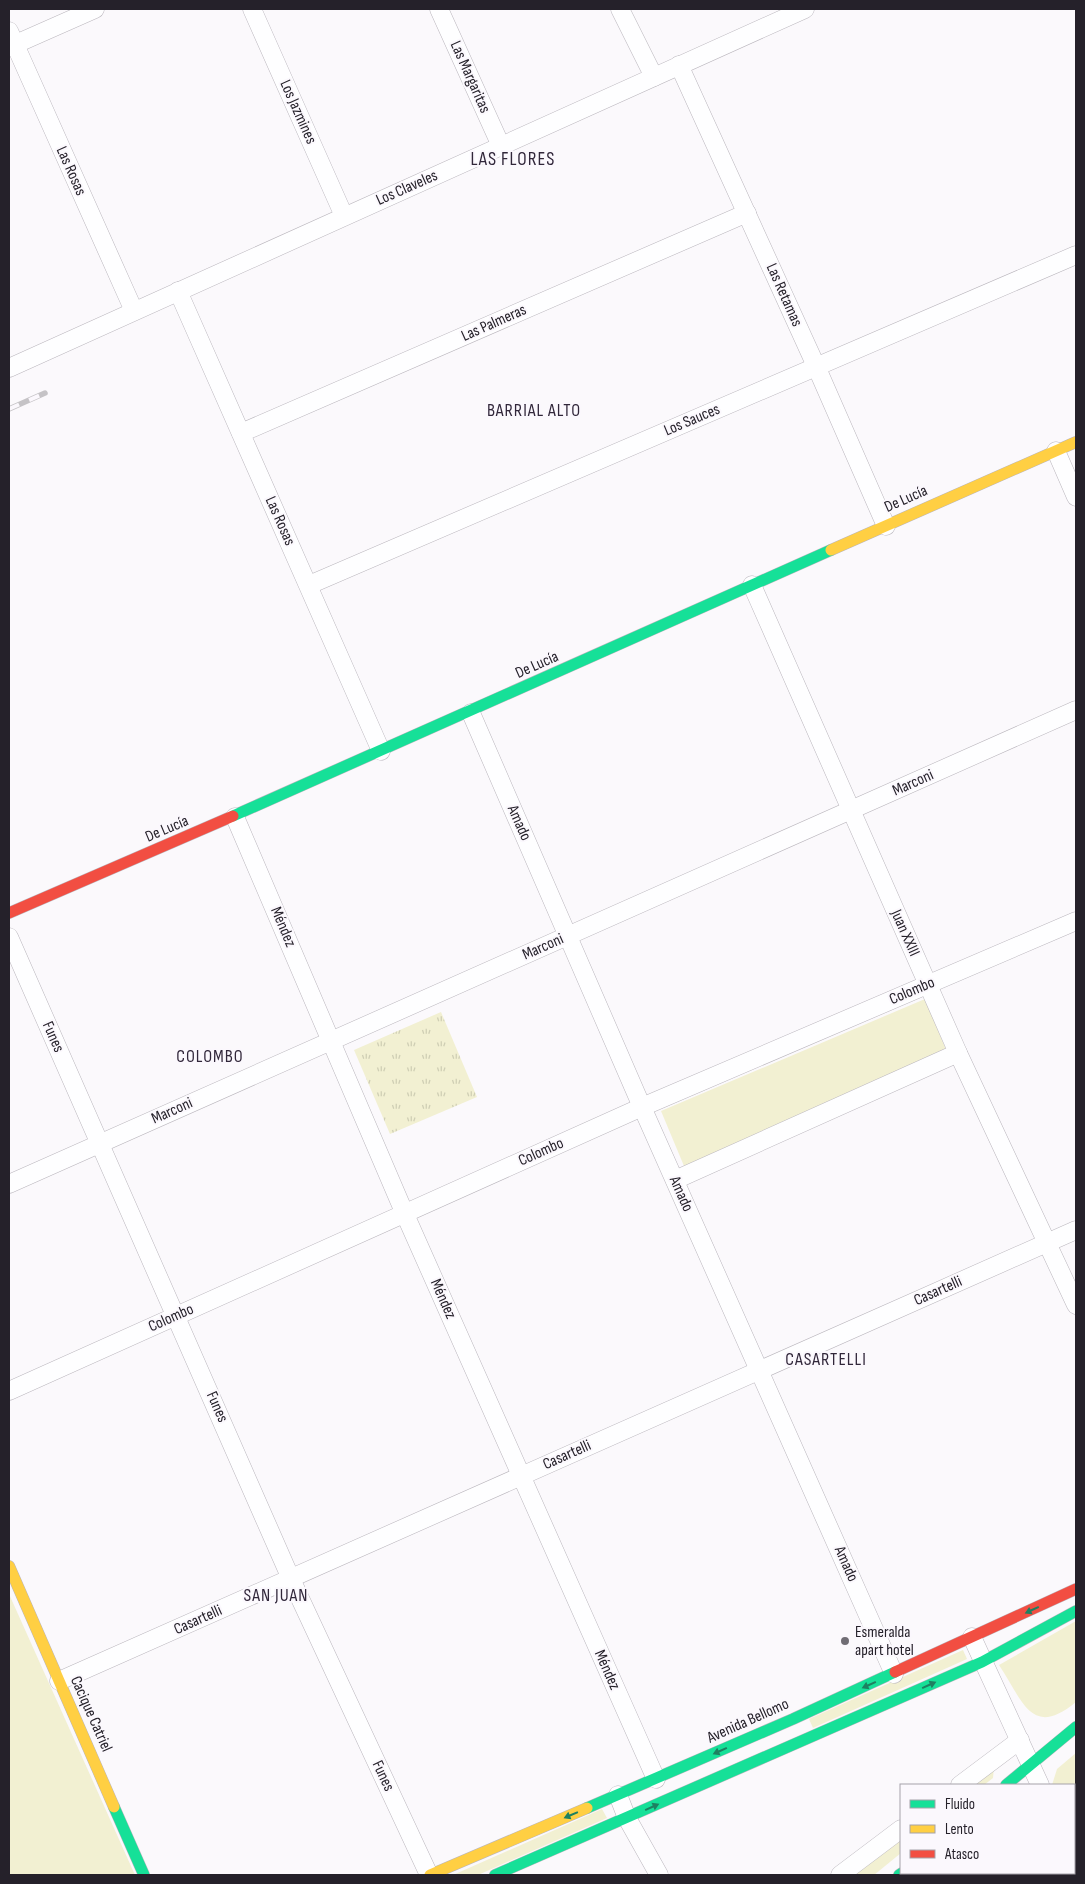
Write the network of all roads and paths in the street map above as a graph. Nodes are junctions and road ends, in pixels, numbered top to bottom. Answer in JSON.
{"nodes":[{"id":1,"x":95,"y":9,"type":"edge"},
{"id":2,"x":252,"y":9,"type":"edge"},
{"id":3,"x":439,"y":9,"type":"edge"},
{"id":4,"x":620,"y":9,"type":"edge"},
{"id":5,"x":805,"y":9,"type":"edge"},
{"id":6,"x":11,"y":41,"type":"edge"},
{"id":7,"x":679,"y":65,"type":"junction"},
{"id":8,"x":654,"y":77,"type":"junction"},
{"id":9,"x":501,"y":146,"type":"junction"},
{"id":10,"x":747,"y":213,"type":"junction"},
{"id":11,"x":344,"y":216,"type":"junction"},
{"id":12,"x":1076,"y":255,"type":"edge"},
{"id":13,"x":178,"y":291,"type":"junction"},
{"id":14,"x":134,"y":311,"type":"junction"},
{"id":15,"x":816,"y":366,"type":"junction"},
{"id":16,"x":9,"y":368,"type":"edge"},
{"id":17,"x":242,"y":433,"type":"junction"},
{"id":18,"x":1076,"y":442,"type":"edge"},
{"id":19,"x":1056,"y":451,"type":"junction"},
{"id":20,"x":1076,"y":497,"type":"edge"},
{"id":21,"x":886,"y":526,"type":"junction"},
{"id":22,"x":309,"y":585,"type":"junction"},
{"id":23,"x":752,"y":585,"type":"junction"},
{"id":24,"x":1076,"y":710,"type":"edge"},
{"id":25,"x":471,"y":713,"type":"junction"},
{"id":26,"x":382,"y":751,"type":"junction"},
{"id":27,"x":851,"y":811,"type":"junction"},
{"id":28,"x":235,"y":817,"type":"junction"},
{"id":29,"x":9,"y":913,"type":"edge"},
{"id":30,"x":1076,"y":921,"type":"edge"},
{"id":31,"x":568,"y":936,"type":"junction"},
{"id":32,"x":9,"y":937,"type":"edge"},
{"id":33,"x":927,"y":984,"type":"junction"},
{"id":34,"x":332,"y":1041,"type":"junction"},
{"id":35,"x":958,"y":1053,"type":"junction"},
{"id":36,"x":642,"y":1107,"type":"junction"},
{"id":37,"x":100,"y":1143,"type":"junction"},
{"id":38,"x":675,"y":1180,"type":"junction"},
{"id":39,"x":9,"y":1184,"type":"edge"},
{"id":40,"x":404,"y":1212,"type":"junction"},
{"id":41,"x":1076,"y":1230,"type":"edge"},
{"id":42,"x":1048,"y":1243,"type":"junction"},
{"id":43,"x":1076,"y":1305,"type":"edge"},
{"id":44,"x":177,"y":1316,"type":"junction"},
{"id":45,"x":760,"y":1369,"type":"junction"},
{"id":46,"x":9,"y":1391,"type":"edge"},
{"id":47,"x":522,"y":1476,"type":"junction"},
{"id":48,"x":9,"y":1566,"type":"edge"},
{"id":49,"x":292,"y":1579,"type":"junction"},
{"id":50,"x":1076,"y":1589,"type":"edge"},
{"id":51,"x":1076,"y":1611,"type":"edge"},
{"id":52,"x":972,"y":1637,"type":"junction"},
{"id":53,"x":982,"y":1662,"type":"junction"},
{"id":54,"x":894,"y":1674,"type":"junction"},
{"id":55,"x":59,"y":1681,"type":"junction"},
{"id":56,"x":793,"y":1719,"type":"junction"},
{"id":57,"x":1076,"y":1727,"type":"edge"},
{"id":58,"x":1020,"y":1740,"type":"junction"},
{"id":59,"x":802,"y":1741,"type":"junction"},
{"id":60,"x":1030,"y":1766,"type":"junction"},
{"id":61,"x":656,"y":1779,"type":"junction"},
{"id":62,"x":961,"y":1784,"type":"edge"},
{"id":63,"x":1007,"y":1784,"type":"edge"},
{"id":64,"x":1039,"y":1784,"type":"edge"},
{"id":65,"x":618,"y":1794,"type":"junction"},
{"id":66,"x":626,"y":1818,"type":"junction"},
{"id":67,"x":900,"y":1830,"type":"edge"},
{"id":68,"x":144,"y":1875,"type":"edge"},
{"id":69,"x":429,"y":1875,"type":"edge"},
{"id":70,"x":495,"y":1875,"type":"edge"},
{"id":71,"x":659,"y":1875,"type":"edge"},
{"id":72,"x":840,"y":1875,"type":"edge"}],
"edges":[{"from":1,"to":6,"type":"street"},
{"from":2,"to":11,"type":"street","name":"Los Jazmines"},
{"from":3,"to":9,"type":"street","name":"Las Margaritas"},
{"from":4,"to":8,"type":"street"},
{"from":5,"to":7,"type":"street","name":"Los Claveles"},
{"from":6,"to":14,"type":"street","name":"Las Rosas"},
{"from":7,"to":8,"type":"street","name":"Los Claveles"},
{"from":7,"to":10,"type":"street","name":"Las Retamas"},
{"from":8,"to":9,"type":"street","name":"Los Claveles"},
{"from":9,"to":11,"type":"street","name":"Los Claveles"},
{"from":10,"to":15,"type":"street","name":"Las Retamas"},
{"from":10,"to":17,"type":"street","name":"Las Palmeras"},
{"from":11,"to":13,"type":"street","name":"Los Claveles"},
{"from":12,"to":15,"type":"street","name":"Los Sauces"},
{"from":13,"to":14,"type":"street","name":"Los Claveles"},
{"from":13,"to":17,"type":"street","name":"Las Rosas"},
{"from":14,"to":16,"type":"street","name":"Los Claveles"},
{"from":15,"to":21,"type":"street","name":"Las Retamas"},
{"from":15,"to":22,"type":"street","name":"Los Sauces"},
{"from":17,"to":22,"type":"street","name":"Las Rosas"},
{"from":18,"to":19,"type":"main road","name":"De Lucía"},
{"from":19,"to":20,"type":"street"},
{"from":19,"to":21,"type":"main road","name":"De Lucía"},
{"from":21,"to":23,"type":"main road","name":"De Lucía"},
{"from":22,"to":26,"type":"street","name":"Las Rosas"},
{"from":23,"to":25,"type":"main road","name":"De Lucía"},
{"from":23,"to":27,"type":"street","name":"Juan XXIII"},
{"from":24,"to":27,"type":"street","name":"Marconi"},
{"from":25,"to":26,"type":"main road","name":"De Lucía"},
{"from":25,"to":31,"type":"street","name":"Amado"},
{"from":26,"to":28,"type":"main road","name":"De Lucía"},
{"from":27,"to":31,"type":"street","name":"Marconi"},
{"from":27,"to":33,"type":"street","name":"Juan XXIII"},
{"from":28,"to":29,"type":"main road","name":"De Lucía"},
{"from":28,"to":34,"type":"street","name":"Méndez"},
{"from":30,"to":33,"type":"street","name":"Colombo"},
{"from":31,"to":34,"type":"street","name":"Marconi"},
{"from":31,"to":36,"type":"street","name":"Amado"},
{"from":32,"to":37,"type":"street","name":"Funes"},
{"from":33,"to":35,"type":"street","name":"Juan XXIII"},
{"from":33,"to":36,"type":"street","name":"Colombo"},
{"from":34,"to":37,"type":"street","name":"Marconi"},
{"from":34,"to":40,"type":"street","name":"Méndez"},
{"from":35,"to":38,"type":"street"},
{"from":35,"to":42,"type":"street","name":"Juan XXIII"},
{"from":36,"to":38,"type":"street","name":"Amado"},
{"from":36,"to":40,"type":"street","name":"Colombo"},
{"from":37,"to":39,"type":"street","name":"Marconi"},
{"from":37,"to":44,"type":"street","name":"Funes"},
{"from":38,"to":45,"type":"street","name":"Amado"},
{"from":40,"to":44,"type":"street","name":"Colombo"},
{"from":40,"to":47,"type":"street","name":"Méndez"},
{"from":41,"to":42,"type":"street","name":"Casartelli"},
{"from":42,"to":43,"type":"street","name":"Juan XXIII"},
{"from":42,"to":45,"type":"street","name":"Casartelli"},
{"from":44,"to":46,"type":"street","name":"Colombo"},
{"from":44,"to":49,"type":"street","name":"Funes"},
{"from":45,"to":47,"type":"street","name":"Casartelli"},
{"from":45,"to":54,"type":"street","name":"Amado"},
{"from":47,"to":49,"type":"street","name":"Casartelli"},
{"from":47,"to":61,"type":"street","name":"Méndez"},
{"from":48,"to":55,"type":"main road","name":"Cacique Catriel"},
{"from":49,"to":55,"type":"street","name":"Casartelli"},
{"from":49,"to":69,"type":"street","name":"Funes"},
{"from":50,"to":52,"type":"main road","name":"Avenida Bellomo","one_way":true},
{"from":51,"to":53,"type":"main road"},
{"from":52,"to":53,"type":"street"},
{"from":52,"to":54,"type":"main road","name":"Avenida Bellomo"},
{"from":53,"to":58,"type":"street"},
{"from":59,"to":53,"type":"main road","one_way":true},
{"from":54,"to":56,"type":"main road","name":"Avenida Bellomo","one_way":true},
{"from":55,"to":68,"type":"main road","name":"Cacique Catriel"},
{"from":56,"to":59,"type":"main road"},
{"from":56,"to":61,"type":"main road","name":"Avenida Bellomo","one_way":true},
{"from":57,"to":60,"type":"main road"},
{"from":58,"to":60,"type":"street"},
{"from":58,"to":62,"type":"street"},
{"from":66,"to":59,"type":"main road","one_way":true},
{"from":60,"to":63,"type":"main road"},
{"from":60,"to":64,"type":"street"},
{"from":61,"to":65,"type":"main road","name":"Avenida Bellomo"},
{"from":65,"to":66,"type":"street"},
{"from":65,"to":69,"type":"main road","name":"Avenida Bellomo","one_way":true},
{"from":66,"to":70,"type":"main road"},
{"from":66,"to":71,"type":"street"},
{"from":67,"to":72,"type":"street"}]}
